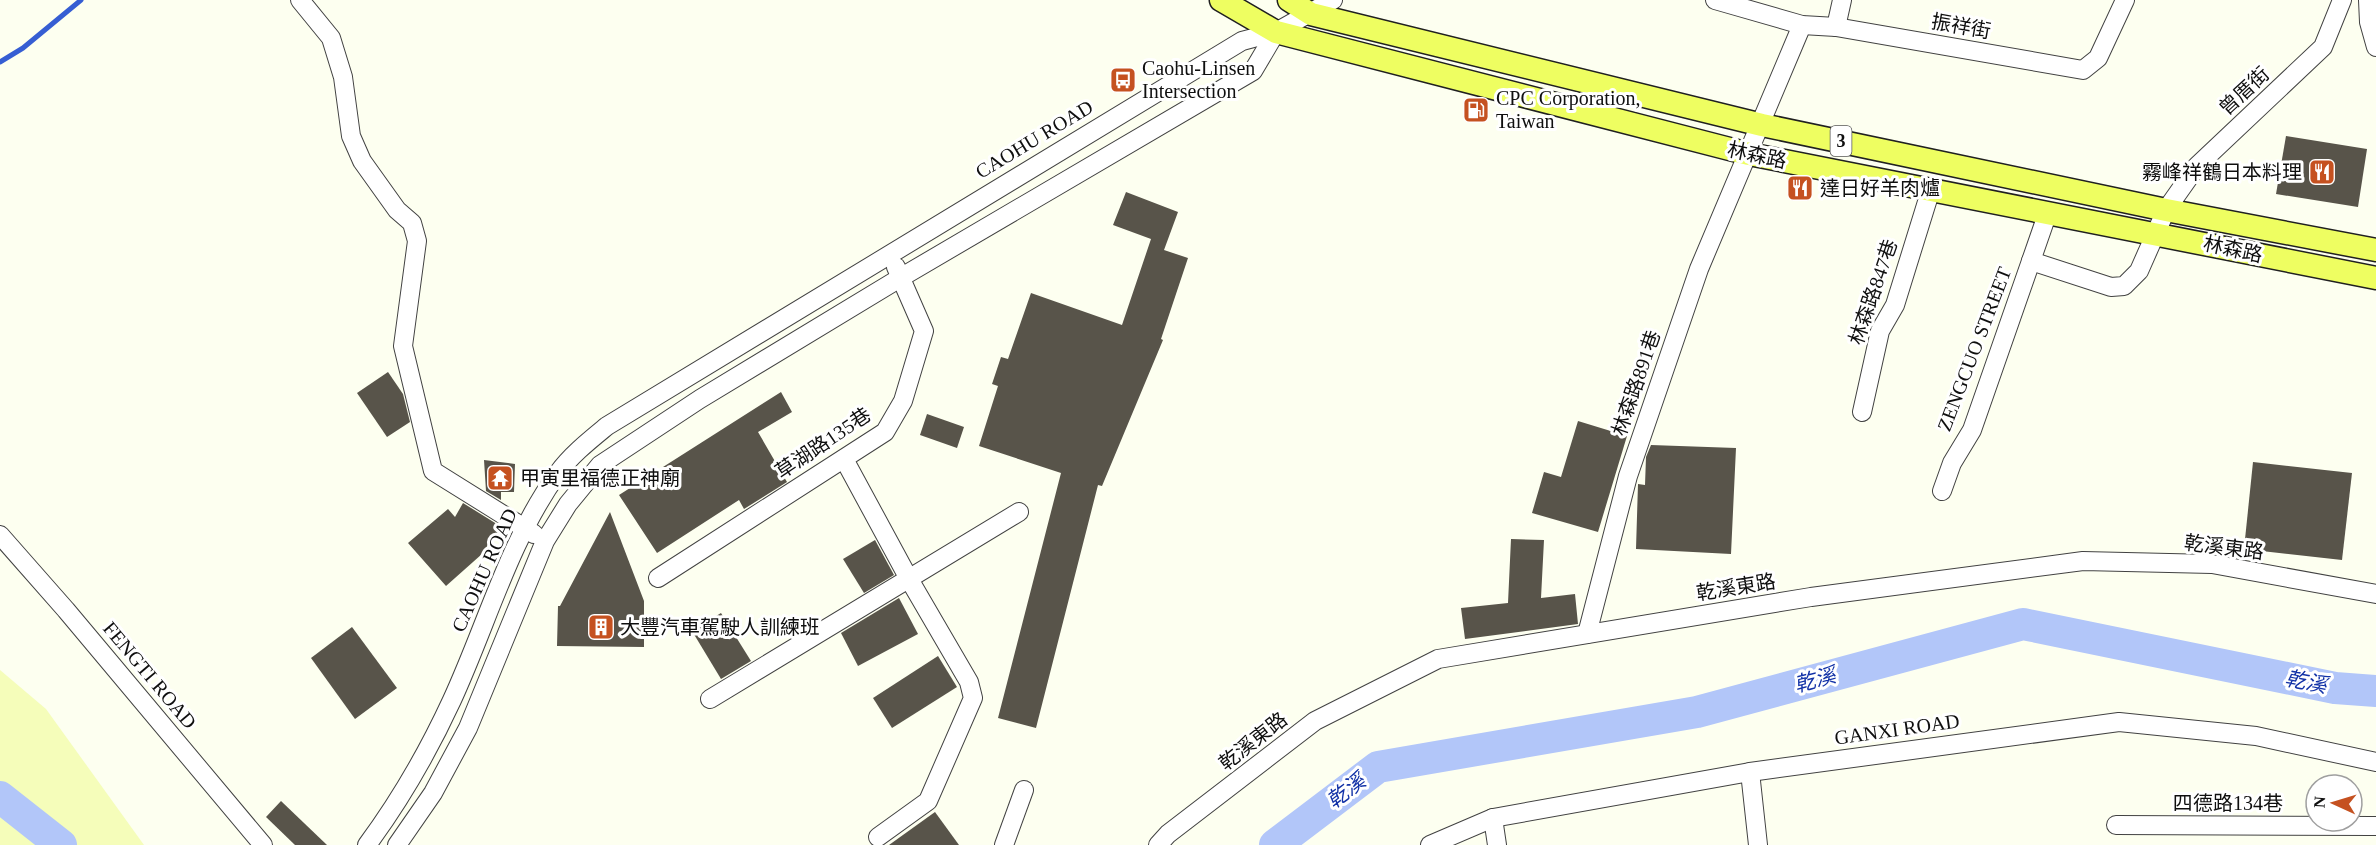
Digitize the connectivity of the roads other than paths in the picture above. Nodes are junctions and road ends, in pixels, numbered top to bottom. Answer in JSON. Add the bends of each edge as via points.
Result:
{"nodes":[{"id":1,"x":300,"y":0,"type":"edge"},
{"id":2,"x":1221,"y":0,"type":"edge"},
{"id":3,"x":1289,"y":0,"type":"edge"},
{"id":4,"x":1333,"y":0,"type":"edge"},
{"id":5,"x":1715,"y":0,"type":"edge"},
{"id":6,"x":1842,"y":0,"type":"edge"},
{"id":7,"x":2125,"y":0,"type":"edge"},
{"id":8,"x":2342,"y":0,"type":"edge"},
{"id":9,"x":2368,"y":0,"type":"edge"},
{"id":10,"x":1311,"y":14,"type":"junction"},
{"id":11,"x":1802,"y":25,"type":"junction"},
{"id":12,"x":1836,"y":27,"type":"junction"},
{"id":13,"x":1276,"y":32,"type":"junction"},
{"id":14,"x":2376,"y":47,"type":"edge"},
{"id":15,"x":1762,"y":124,"type":"junction"},
{"id":16,"x":1749,"y":154,"type":"junction"},
{"id":17,"x":1931,"y":189,"type":"junction"},
{"id":18,"x":2166,"y":210,"type":"junction"},
{"id":19,"x":2048,"y":212,"type":"junction"},
{"id":20,"x":2157,"y":233,"type":"junction"},
{"id":21,"x":2376,"y":250,"type":"edge"},
{"id":22,"x":891,"y":255,"type":"junction"},
{"id":23,"x":2031,"y":261,"type":"junction"},
{"id":24,"x":900,"y":278,"type":"junction"},
{"id":25,"x":2376,"y":278,"type":"edge"},
{"id":26,"x":1862,"y":412,"type":"dead end"},
{"id":27,"x":844,"y":459,"type":"junction"},
{"id":28,"x":1942,"y":491,"type":"dead end"},
{"id":29,"x":1019,"y":512,"type":"dead end"},
{"id":30,"x":523,"y":528,"type":"junction"},
{"id":31,"x":0,"y":535,"type":"edge"},
{"id":32,"x":545,"y":541,"type":"junction"},
{"id":33,"x":658,"y":578,"type":"dead end"},
{"id":34,"x":909,"y":579,"type":"junction"},
{"id":35,"x":2376,"y":594,"type":"edge"},
{"id":36,"x":1587,"y":633,"type":"junction"},
{"id":37,"x":710,"y":699,"type":"dead end"},
{"id":38,"x":2376,"y":762,"type":"edge"},
{"id":39,"x":1750,"y":772,"type":"junction"},
{"id":40,"x":1024,"y":790,"type":"dead end"},
{"id":41,"x":1493,"y":818,"type":"junction"},
{"id":42,"x":2116,"y":825,"type":"dead end"},
{"id":43,"x":2376,"y":826,"type":"edge"},
{"id":44,"x":878,"y":837,"type":"dead end"},
{"id":45,"x":263,"y":845,"type":"edge"},
{"id":46,"x":367,"y":845,"type":"edge"},
{"id":47,"x":397,"y":845,"type":"edge"},
{"id":48,"x":1004,"y":845,"type":"edge"},
{"id":49,"x":1158,"y":845,"type":"edge"},
{"id":50,"x":1430,"y":845,"type":"edge"},
{"id":51,"x":1497,"y":845,"type":"edge"},
{"id":52,"x":1758,"y":845,"type":"edge"}],
"edges":[{"from":1,"to":30,"type":"street","via":[[330,38],[343,77],[351,136],[362,160],[397,210],[412,223],[417,241],[403,346],[433,471]]},
{"from":2,"to":13,"type":"main road","name":"林森路","number":"3"},
{"from":3,"to":10,"type":"main road","name":"林森路","number":"3"},
{"from":4,"to":10,"type":"street","name":"CAOHU ROAD"},
{"from":5,"to":11,"type":"street","name":"振祥街"},
{"from":6,"to":12,"type":"street"},
{"from":7,"to":12,"type":"street","name":"振祥街","via":[[2098,58],[2083,70]]},
{"from":8,"to":18,"type":"street","name":"曾厝街","via":[[2323,47],[2197,166]]},
{"from":9,"to":14,"type":"street"},
{"from":10,"to":13,"type":"street","name":"CAOHU ROAD"},
{"from":10,"to":15,"type":"main road","name":"林森路","number":"3"},
{"from":11,"to":12,"type":"street","name":"振祥街"},
{"from":11,"to":15,"type":"street","name":"林森路891巷"},
{"from":13,"to":16,"type":"main road","name":"林森路","number":"3"},
{"from":13,"to":22,"type":"street","name":"CAOHU ROAD","via":[[1242,41]]},
{"from":13,"to":24,"type":"street","via":[[1252,71]]},
{"from":15,"to":16,"type":"street","name":"林森路891巷"},
{"from":15,"to":18,"type":"main road","name":"林森路","number":"3"},
{"from":16,"to":17,"type":"main road","name":"林森路","number":"3"},
{"from":16,"to":36,"type":"street","name":"林森路891巷","via":[[1699,269],[1628,476]]},
{"from":17,"to":19,"type":"main road","name":"林森路","number":"3"},
{"from":17,"to":26,"type":"street","name":"林森路847巷","via":[[1895,305],[1880,331]]},
{"from":18,"to":20,"type":"street","name":"ZENGCUO STREET"},
{"from":18,"to":21,"type":"main road","name":"林森路","number":"3"},
{"from":19,"to":20,"type":"main road","name":"林森路","number":"3"},
{"from":19,"to":23,"type":"street"},
{"from":20,"to":23,"type":"street","name":"ZENGCUO STREET","via":[[2139,271],[2124,286],[2111,287]]},
{"from":20,"to":25,"type":"main road","name":"林森路","number":"3"},
{"from":22,"to":24,"type":"street","name":"草湖路135巷"},
{"from":22,"to":30,"type":"street","name":"CAOHU ROAD","via":[[607,426],[559,472]]},
{"from":23,"to":28,"type":"street","name":"ZENGCUO STREET","via":[[1972,430],[1952,463]]},
{"from":24,"to":27,"type":"street","name":"草湖路135巷","via":[[924,331],[903,401],[885,432]]},
{"from":24,"to":32,"type":"street","via":[[600,465],[568,504]]},
{"from":27,"to":33,"type":"street","name":"草湖路135巷"},
{"from":27,"to":34,"type":"street"},
{"from":29,"to":34,"type":"street"},
{"from":30,"to":32,"type":"street"},
{"from":30,"to":46,"type":"street","name":"CAOHU ROAD","via":[[452,700],[397,805]]},
{"from":31,"to":45,"type":"street","name":"FENGTI ROAD"},
{"from":32,"to":47,"type":"street","via":[[468,728],[433,794]]},
{"from":34,"to":37,"type":"street"},
{"from":34,"to":44,"type":"street","via":[[969,682],[973,698],[928,801]]},
{"from":35,"to":36,"type":"street","name":"乾溪東路","via":[[2212,564],[2084,561],[1811,597]]},
{"from":36,"to":49,"type":"street","name":"乾溪東路","via":[[1438,659],[1315,721]]},
{"from":38,"to":39,"type":"street","name":"GANXI ROAD","via":[[2256,736],[2119,722]]},
{"from":39,"to":41,"type":"street","name":"GANXI ROAD"},
{"from":39,"to":52,"type":"street"},
{"from":40,"to":48,"type":"street"},
{"from":41,"to":50,"type":"street","name":"GANXI ROAD"},
{"from":41,"to":51,"type":"street"},
{"from":42,"to":43,"type":"street","name":"四德路134巷"}]}
